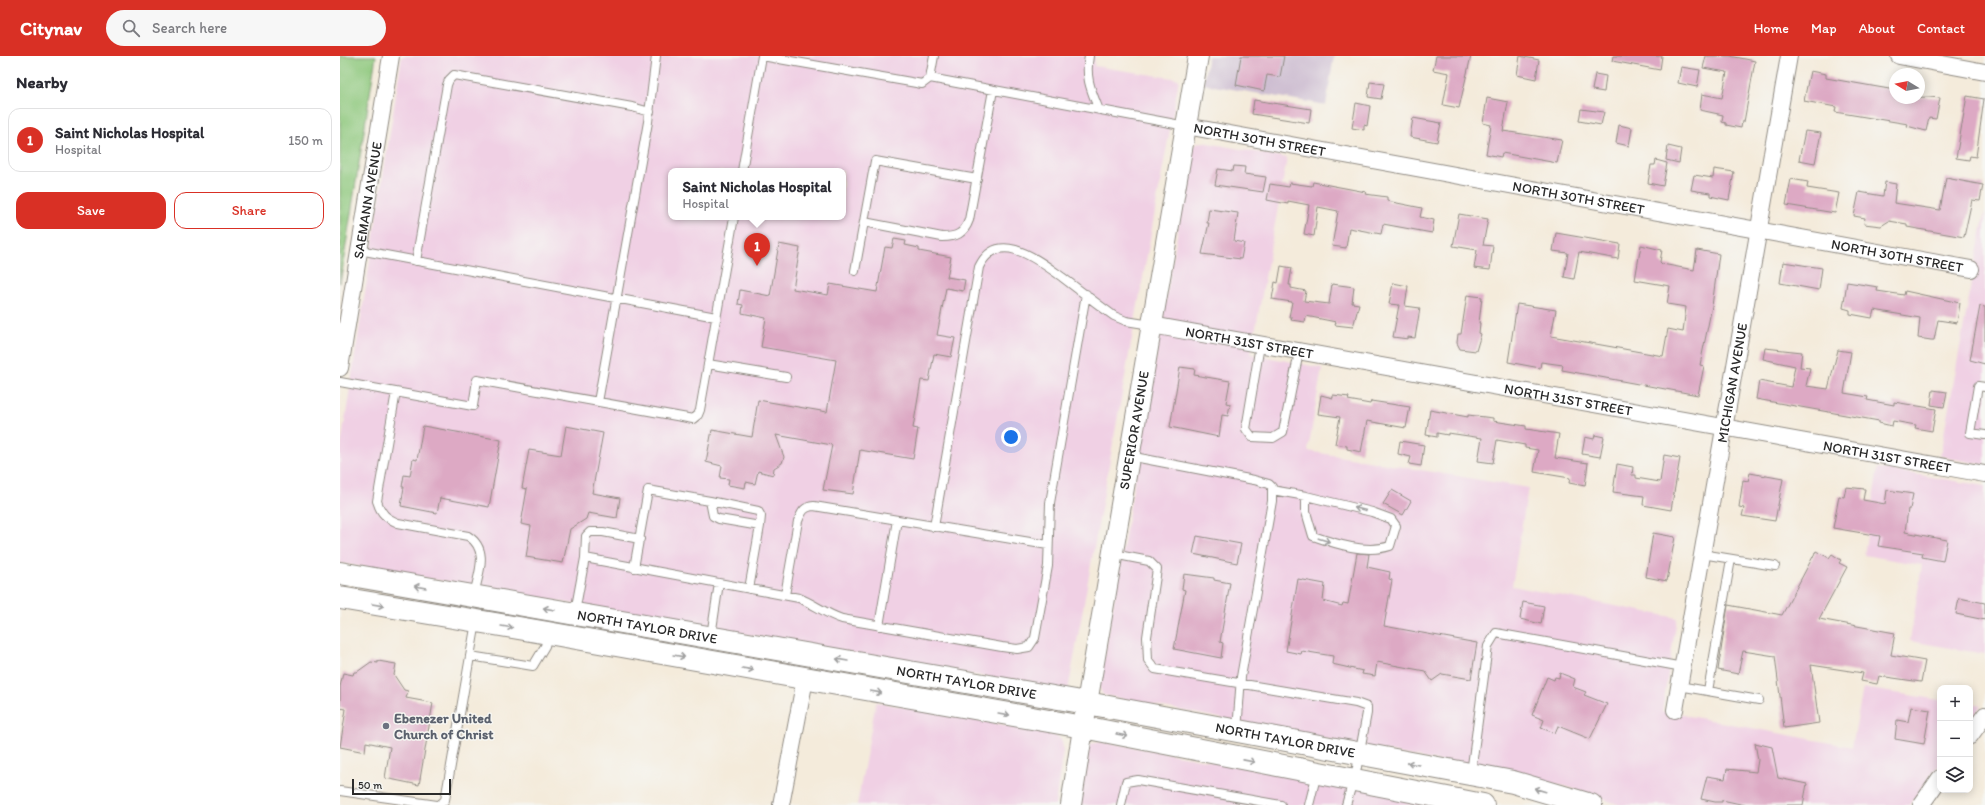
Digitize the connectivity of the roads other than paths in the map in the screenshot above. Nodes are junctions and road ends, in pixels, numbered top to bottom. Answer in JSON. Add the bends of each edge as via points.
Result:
{"nodes":[{"id":1,"x":391,"y":56,"type":"edge"},
{"id":2,"x":656,"y":56,"type":"edge"},
{"id":3,"x":762,"y":56,"type":"edge"},
{"id":4,"x":934,"y":56,"type":"edge"},
{"id":5,"x":1089,"y":56,"type":"edge"},
{"id":6,"x":1198,"y":56,"type":"edge"},
{"id":7,"x":1790,"y":56,"type":"edge"},
{"id":8,"x":1899,"y":56,"type":"edge"},
{"id":9,"x":779,"y":57,"type":"edge"},
{"id":10,"x":1985,"y":72,"type":"edge"},
{"id":11,"x":930,"y":78,"type":"junction"},
{"id":12,"x":993,"y":90,"type":"junction"},
{"id":13,"x":1099,"y":110,"type":"junction"},
{"id":14,"x":650,"y":112,"type":"junction"},
{"id":15,"x":1186,"y":126,"type":"junction"},
{"id":16,"x":743,"y":168,"type":"edge"},
{"id":17,"x":977,"y":180,"type":"junction"},
{"id":18,"x":733,"y":220,"type":"edge"},
{"id":19,"x":864,"y":222,"type":"junction"},
{"id":20,"x":1759,"y":231,"type":"junction"},
{"id":21,"x":359,"y":250,"type":"junction"},
{"id":22,"x":416,"y":261,"type":"junction"},
{"id":23,"x":1971,"y":269,"type":"dead end"},
{"id":24,"x":855,"y":271,"type":"dead end"},
{"id":25,"x":1086,"y":294,"type":"junction"},
{"id":26,"x":617,"y":298,"type":"junction"},
{"id":27,"x":716,"y":317,"type":"junction"},
{"id":28,"x":1152,"y":325,"type":"junction"},
{"id":29,"x":1260,"y":344,"type":"junction"},
{"id":30,"x":1299,"y":352,"type":"junction"},
{"id":31,"x":708,"y":364,"type":"junction"},
{"id":32,"x":340,"y":368,"type":"edge"},
{"id":33,"x":786,"y":377,"type":"dead end"},
{"id":34,"x":340,"y":382,"type":"edge"},
{"id":35,"x":1985,"y":387,"type":"edge"},
{"id":36,"x":396,"y":392,"type":"junction"},
{"id":37,"x":598,"y":402,"type":"junction"},
{"id":38,"x":1724,"y":428,"type":"junction"},
{"id":39,"x":1985,"y":435,"type":"edge"},
{"id":40,"x":1130,"y":456,"type":"junction"},
{"id":41,"x":1985,"y":474,"type":"edge"},
{"id":42,"x":1272,"y":490,"type":"junction"},
{"id":43,"x":1306,"y":496,"type":"junction"},
{"id":44,"x":710,"y":501,"type":"junction"},
{"id":45,"x":897,"y":520,"type":"junction"},
{"id":46,"x":760,"y":526,"type":"junction"},
{"id":47,"x":934,"y":527,"type":"junction"},
{"id":48,"x":640,"y":539,"type":"junction"},
{"id":49,"x":1048,"y":545,"type":"junction"},
{"id":50,"x":1113,"y":554,"type":"junction"},
{"id":51,"x":1702,"y":554,"type":"junction"},
{"id":52,"x":585,"y":558,"type":"junction"},
{"id":53,"x":1731,"y":559,"type":"junction"},
{"id":54,"x":1775,"y":566,"type":"dead end"},
{"id":55,"x":634,"y":568,"type":"junction"},
{"id":56,"x":340,"y":573,"type":"edge"},
{"id":57,"x":719,"y":583,"type":"junction"},
{"id":58,"x":749,"y":589,"type":"junction"},
{"id":59,"x":785,"y":595,"type":"junction"},
{"id":60,"x":474,"y":596,"type":"junction"},
{"id":61,"x":340,"y":598,"type":"edge"},
{"id":62,"x":575,"y":614,"type":"junction"},
{"id":63,"x":476,"y":622,"type":"junction"},
{"id":64,"x":879,"y":626,"type":"junction"},
{"id":65,"x":548,"y":633,"type":"junction"},
{"id":66,"x":710,"y":648,"type":"junction"},
{"id":67,"x":470,"y":656,"type":"junction"},
{"id":68,"x":1683,"y":667,"type":"junction"},
{"id":69,"x":805,"y":679,"type":"junction"},
{"id":70,"x":1240,"y":684,"type":"junction"},
{"id":71,"x":1679,"y":686,"type":"junction"},
{"id":72,"x":1708,"y":691,"type":"junction"},
{"id":73,"x":1759,"y":700,"type":"dead end"},
{"id":74,"x":1087,"y":703,"type":"junction"},
{"id":75,"x":1675,"y":710,"type":"dead end"},
{"id":76,"x":1985,"y":715,"type":"edge"},
{"id":77,"x":1084,"y":727,"type":"junction"},
{"id":78,"x":1237,"y":732,"type":"junction"},
{"id":79,"x":1973,"y":732,"type":"edge"},
{"id":80,"x":1360,"y":754,"type":"junction"},
{"id":81,"x":1317,"y":774,"type":"junction"},
{"id":82,"x":1470,"y":774,"type":"junction"},
{"id":83,"x":1353,"y":780,"type":"junction"},
{"id":84,"x":1937,"y":782,"type":"edge"},
{"id":85,"x":340,"y":791,"type":"edge"},
{"id":86,"x":438,"y":805,"type":"edge"},
{"id":87,"x":781,"y":805,"type":"edge"},
{"id":88,"x":1071,"y":805,"type":"edge"},
{"id":89,"x":1121,"y":805,"type":"edge"},
{"id":90,"x":1281,"y":805,"type":"edge"},
{"id":91,"x":1310,"y":805,"type":"edge"},
{"id":92,"x":1346,"y":805,"type":"edge"},
{"id":93,"x":1483,"y":805,"type":"edge"},
{"id":94,"x":1591,"y":805,"type":"edge"},
{"id":95,"x":1921,"y":805,"type":"edge"}],
"edges":[{"from":1,"to":21,"type":"street","name":"SAEMANN AVENUE"},
{"from":2,"to":14,"type":"lane"},
{"from":3,"to":9,"type":"lane"},
{"from":3,"to":16,"type":"lane"},
{"from":4,"to":11,"type":"lane"},
{"from":5,"to":13,"type":"lane","via":[[1086,70],[1088,82]]},
{"from":6,"to":15,"type":"street","name":"SUPERIOR AVENUE"},
{"from":7,"to":20,"type":"street","name":"MICHIGAN AVENUE"},
{"from":8,"to":10,"type":"street"},
{"from":9,"to":11,"type":"lane","via":[[914,83],[922,84]]},
{"from":11,"to":12,"type":"lane"},
{"from":12,"to":13,"type":"lane"},
{"from":12,"to":17,"type":"lane"},
{"from":13,"to":15,"type":"lane"},
{"from":14,"to":22,"type":"lane","via":[[454,75],[447,85]]},
{"from":14,"to":26,"type":"lane"},
{"from":15,"to":20,"type":"street","name":"NORTH 30TH STREET"},
{"from":15,"to":28,"type":"street","name":"SUPERIOR AVENUE"},
{"from":17,"to":19,"type":"lane","via":[[966,228],[953,237]]},
{"from":17,"to":19,"type":"lane","via":[[875,160]]},
{"from":18,"to":27,"type":"lane"},
{"from":19,"to":24,"type":"lane"},
{"from":20,"to":23,"type":"street","name":"NORTH 30TH STREET"},
{"from":20,"to":38,"type":"street","name":"MICHIGAN AVENUE"},
{"from":21,"to":22,"type":"lane"},
{"from":21,"to":32,"type":"street","name":"SAEMANN AVENUE"},
{"from":22,"to":26,"type":"lane"},
{"from":25,"to":28,"type":"lane","via":[[1114,316],[1126,321]]},
{"from":25,"to":47,"type":"lane","via":[[1019,251],[1001,248],[984,258],[980,267]]},
{"from":25,"to":49,"type":"lane","via":[[1050,503]]},
{"from":26,"to":27,"type":"lane"},
{"from":26,"to":37,"type":"lane"},
{"from":27,"to":31,"type":"lane"},
{"from":28,"to":29,"type":"street","name":"NORTH 31ST STREET"},
{"from":28,"to":40,"type":"street","name":"SUPERIOR AVENUE"},
{"from":29,"to":30,"type":"street","name":"NORTH 31ST STREET"},
{"from":29,"to":30,"type":"lane","via":[[1246,429],[1252,438],[1273,438],[1283,432]]},
{"from":30,"to":38,"type":"street","name":"NORTH 31ST STREET"},
{"from":31,"to":33,"type":"lane"},
{"from":31,"to":37,"type":"lane","via":[[700,410],[693,418]]},
{"from":34,"to":36,"type":"lane"},
{"from":35,"to":39,"type":"lane","via":[[1978,386],[1970,433]]},
{"from":36,"to":37,"type":"lane","via":[[473,406],[477,380]]},
{"from":36,"to":60,"type":"lane","via":[[377,501],[380,512],[398,523],[468,536],[476,541],[482,554]]},
{"from":38,"to":41,"type":"street","name":"NORTH 31ST STREET"},
{"from":38,"to":51,"type":"street","name":"MICHIGAN AVENUE"},
{"from":40,"to":42,"type":"lane","via":[[1254,480],[1269,484]]},
{"from":40,"to":50,"type":"street","name":"SUPERIOR AVENUE"},
{"from":42,"to":43,"type":"lane"},
{"from":42,"to":70,"type":"lane"},
{"from":43,"to":43,"type":"lane","one_way":true,"via":[[1306,512],[1313,536],[1378,550],[1390,546],[1396,526],[1391,519]]},
{"from":44,"to":46,"type":"lane","via":[[713,516]]},
{"from":44,"to":46,"type":"lane","via":[[758,510],[761,516]]},
{"from":44,"to":48,"type":"lane","via":[[648,490]]},
{"from":45,"to":47,"type":"lane"},
{"from":45,"to":59,"type":"lane","via":[[807,506],[798,521]]},
{"from":45,"to":64,"type":"lane"},
{"from":46,"to":58,"type":"lane"},
{"from":47,"to":49,"type":"lane"},
{"from":48,"to":52,"type":"lane","via":[[590,532],[586,536]]},
{"from":48,"to":55,"type":"lane"},
{"from":49,"to":64,"type":"lane","via":[[1048,566],[1035,638],[1029,647],[1017,649]]},
{"from":50,"to":70,"type":"lane","via":[[1150,561],[1156,569],[1147,637],[1148,660],[1155,669]]},
{"from":50,"to":74,"type":"street","name":"SUPERIOR AVENUE"},
{"from":51,"to":53,"type":"lane"},
{"from":51,"to":68,"type":"street","name":"MICHIGAN AVENUE"},
{"from":52,"to":55,"type":"lane"},
{"from":52,"to":62,"type":"lane"},
{"from":53,"to":54,"type":"lane"},
{"from":53,"to":72,"type":"lane"},
{"from":55,"to":57,"type":"lane"},
{"from":60,"to":56,"type":"main road","name":"NORTH TAYLOR DRIVE","one_way":true},
{"from":57,"to":58,"type":"lane"},
{"from":57,"to":66,"type":"lane"},
{"from":58,"to":59,"type":"lane"},
{"from":59,"to":64,"type":"lane","via":[[809,602],[832,616]]},
{"from":62,"to":60,"type":"main road","name":"NORTH TAYLOR DRIVE","one_way":true},
{"from":61,"to":63,"type":"main road","name":"NORTH TAYLOR DRIVE","one_way":true},
{"from":62,"to":66,"type":"main road","name":"NORTH TAYLOR DRIVE"},
{"from":63,"to":65,"type":"main road","name":"NORTH TAYLOR DRIVE","one_way":true},
{"from":63,"to":67,"type":"lane"},
{"from":65,"to":66,"type":"main road","name":"NORTH TAYLOR DRIVE","one_way":true},
{"from":65,"to":67,"type":"lane","via":[[546,646],[533,666]]},
{"from":66,"to":69,"type":"main road","name":"NORTH TAYLOR DRIVE","one_way":true},
{"from":74,"to":66,"type":"main road","name":"NORTH TAYLOR DRIVE","one_way":true},
{"from":67,"to":86,"type":"lane","via":[[451,773],[445,800]]},
{"from":68,"to":71,"type":"street","name":"MICHIGAN AVENUE"},
{"from":68,"to":82,"type":"lane","via":[[1496,633],[1488,646]]},
{"from":69,"to":77,"type":"main road","name":"NORTH TAYLOR DRIVE","one_way":true},
{"from":69,"to":87,"type":"street"},
{"from":70,"to":78,"type":"lane"},
{"from":70,"to":80,"type":"lane","via":[[1365,705],[1367,713]]},
{"from":71,"to":72,"type":"lane"},
{"from":71,"to":75,"type":"street","name":"MICHIGAN AVENUE"},
{"from":72,"to":73,"type":"lane"},
{"from":74,"to":77,"type":"street","name":"SUPERIOR AVENUE"},
{"from":74,"to":78,"type":"main road","name":"NORTH TAYLOR DRIVE"},
{"from":76,"to":79,"type":"street"},
{"from":77,"to":81,"type":"main road","name":"NORTH TAYLOR DRIVE","one_way":true},
{"from":77,"to":88,"type":"street","name":"SUPERIOR AVENUE"},
{"from":78,"to":80,"type":"main road","name":"NORTH TAYLOR DRIVE"},
{"from":82,"to":80,"type":"main road","name":"NORTH TAYLOR DRIVE","one_way":true},
{"from":80,"to":83,"type":"lane"},
{"from":81,"to":83,"type":"main road","name":"NORTH TAYLOR DRIVE"},
{"from":81,"to":91,"type":"lane"},
{"from":94,"to":82,"type":"main road","name":"NORTH TAYLOR DRIVE","one_way":true,"via":[[1513,782]]},
{"from":83,"to":92,"type":"lane"},
{"from":83,"to":93,"type":"main road","name":"NORTH TAYLOR DRIVE"},
{"from":84,"to":95,"type":"street"},
{"from":85,"to":86,"type":"lane"},
{"from":89,"to":90,"type":"lane","via":[[1126,782],[1138,780]]}]}
